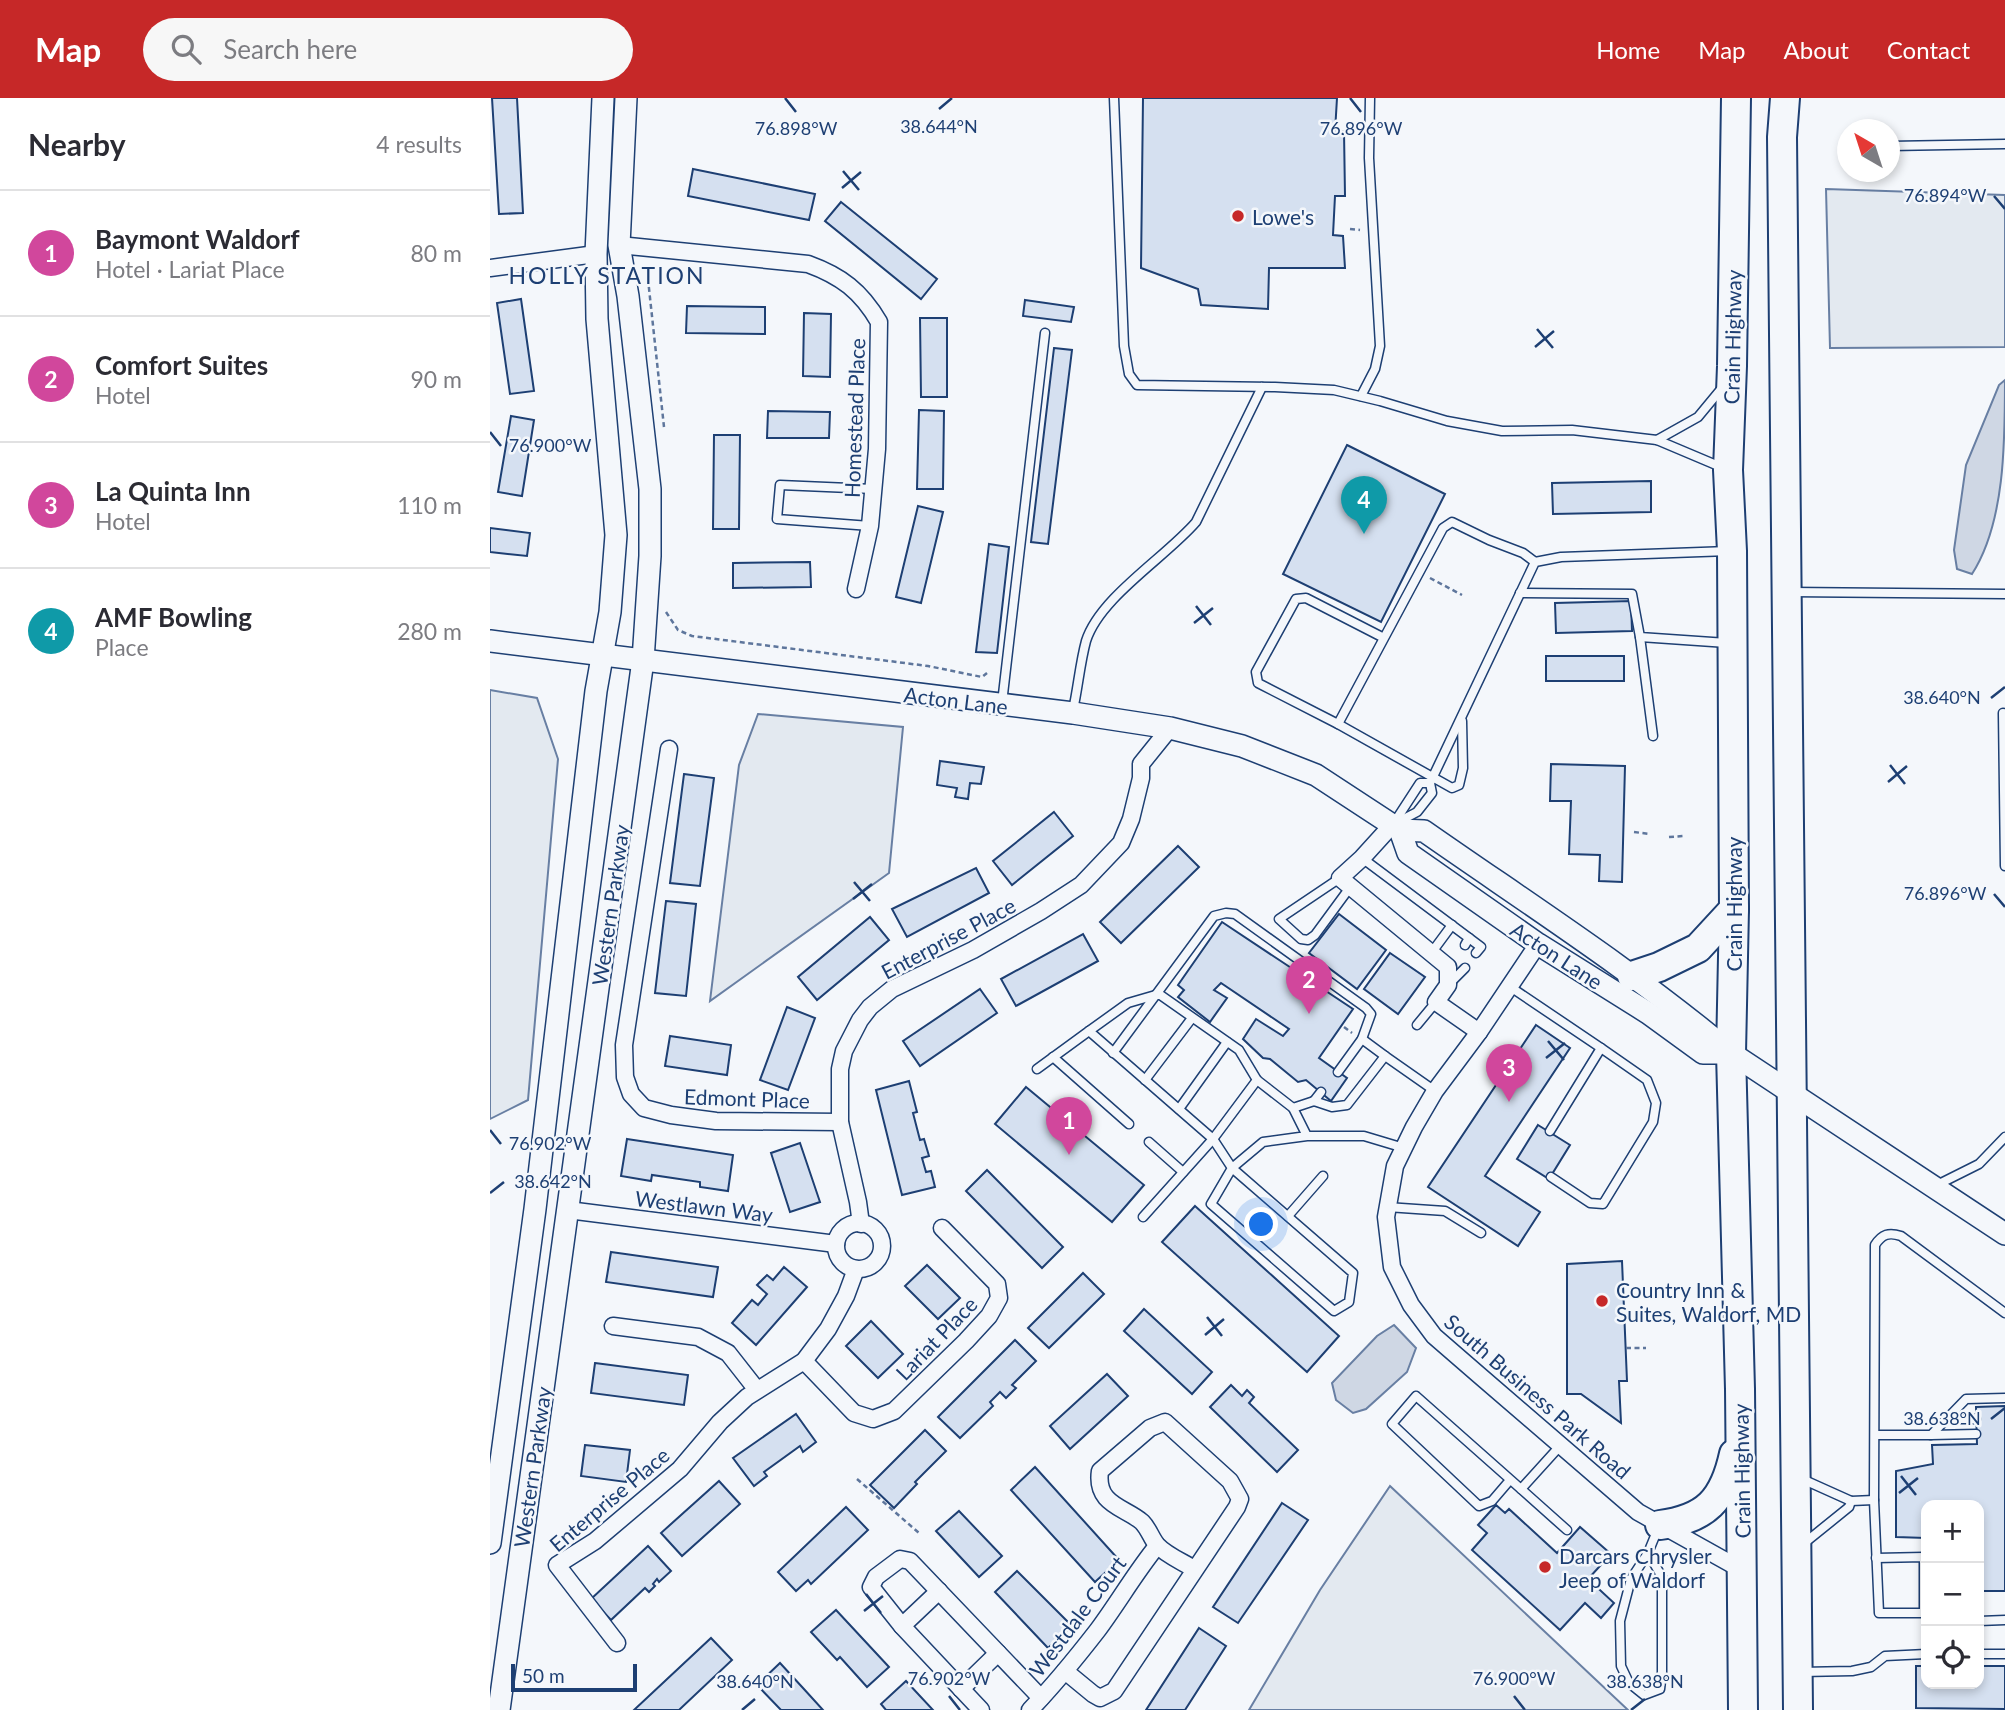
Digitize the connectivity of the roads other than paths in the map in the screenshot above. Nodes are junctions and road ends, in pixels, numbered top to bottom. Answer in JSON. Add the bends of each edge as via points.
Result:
{"nodes":[{"id":1,"x":603,"y":98,"type":"edge"},
{"id":2,"x":626,"y":98,"type":"edge"},
{"id":3,"x":1114,"y":98,"type":"edge"},
{"id":4,"x":1370,"y":98,"type":"edge"},
{"id":5,"x":1736,"y":98,"type":"edge"},
{"id":6,"x":1773,"y":98,"type":"edge"},
{"id":7,"x":1786,"y":98,"type":"edge"},
{"id":8,"x":2005,"y":145,"type":"edge"},
{"id":9,"x":1900,"y":146,"type":"edge"},
{"id":10,"x":619,"y":245,"type":"junction"},
{"id":11,"x":596,"y":254,"type":"junction"},
{"id":12,"x":490,"y":268,"type":"edge"},
{"id":13,"x":1045,"y":333,"type":"dead end"},
{"id":14,"x":1785,"y":341,"type":"junction"},
{"id":15,"x":1732,"y":377,"type":"junction"},
{"id":16,"x":1262,"y":387,"type":"junction"},
{"id":17,"x":1361,"y":396,"type":"junction"},
{"id":18,"x":1657,"y":440,"type":"junction"},
{"id":19,"x":1728,"y":470,"type":"junction"},
{"id":20,"x":873,"y":489,"type":"junction"},
{"id":21,"x":870,"y":526,"type":"junction"},
{"id":22,"x":1732,"y":551,"type":"junction"},
{"id":23,"x":1535,"y":562,"type":"junction"},
{"id":24,"x":856,"y":589,"type":"dead end"},
{"id":25,"x":1787,"y":592,"type":"junction"},
{"id":26,"x":1520,"y":593,"type":"junction"},
{"id":27,"x":2005,"y":594,"type":"edge"},
{"id":28,"x":1640,"y":637,"type":"junction"},
{"id":29,"x":1384,"y":638,"type":"junction"},
{"id":30,"x":490,"y":641,"type":"edge"},
{"id":31,"x":1732,"y":643,"type":"junction"},
{"id":32,"x":602,"y":655,"type":"junction"},
{"id":33,"x":643,"y":660,"type":"junction"},
{"id":34,"x":1002,"y":706,"type":"junction"},
{"id":35,"x":1073,"y":713,"type":"junction"},
{"id":36,"x":2003,"y":713,"type":"dead end"},
{"id":37,"x":1462,"y":717,"type":"junction"},
{"id":38,"x":1338,"y":724,"type":"junction"},
{"id":39,"x":1170,"y":728,"type":"junction"},
{"id":40,"x":1653,"y":736,"type":"dead end"},
{"id":41,"x":669,"y":749,"type":"dead end"},
{"id":42,"x":1431,"y":780,"type":"junction"},
{"id":43,"x":1396,"y":828,"type":"junction"},
{"id":44,"x":1362,"y":858,"type":"junction"},
{"id":45,"x":2005,"y":866,"type":"edge"},
{"id":46,"x":1346,"y":882,"type":"junction"},
{"id":47,"x":1734,"y":909,"type":"junction"},
{"id":48,"x":1452,"y":925,"type":"junction"},
{"id":49,"x":1538,"y":944,"type":"junction"},
{"id":50,"x":1432,"y":952,"type":"junction"},
{"id":51,"x":1476,"y":953,"type":"dead end"},
{"id":52,"x":1465,"y":968,"type":"dead end"},
{"id":53,"x":1632,"y":976,"type":"junction"},
{"id":54,"x":1448,"y":985,"type":"junction"},
{"id":55,"x":1509,"y":986,"type":"junction"},
{"id":56,"x":1158,"y":994,"type":"junction"},
{"id":57,"x":1436,"y":1002,"type":"junction"},
{"id":58,"x":1192,"y":1018,"type":"junction"},
{"id":59,"x":1418,"y":1025,"type":"dead end"},
{"id":60,"x":1089,"y":1031,"type":"junction"},
{"id":61,"x":1479,"y":1032,"type":"junction"},
{"id":62,"x":1362,"y":1039,"type":"junction"},
{"id":63,"x":1227,"y":1042,"type":"junction"},
{"id":64,"x":1601,"y":1048,"type":"junction"},
{"id":65,"x":1113,"y":1053,"type":"junction"},
{"id":66,"x":1731,"y":1053,"type":"junction"},
{"id":67,"x":1385,"y":1056,"type":"junction"},
{"id":68,"x":1053,"y":1057,"type":"junction"},
{"id":69,"x":1037,"y":1069,"type":"dead end"},
{"id":70,"x":1339,"y":1072,"type":"dead end"},
{"id":71,"x":1145,"y":1080,"type":"junction"},
{"id":72,"x":1257,"y":1080,"type":"junction"},
{"id":73,"x":1435,"y":1091,"type":"junction"},
{"id":74,"x":1793,"y":1091,"type":"junction"},
{"id":75,"x":1321,"y":1092,"type":"dead end"},
{"id":76,"x":1314,"y":1101,"type":"junction"},
{"id":77,"x":1293,"y":1108,"type":"junction"},
{"id":78,"x":1179,"y":1109,"type":"junction"},
{"id":79,"x":840,"y":1122,"type":"junction"},
{"id":80,"x":1129,"y":1124,"type":"dead end"},
{"id":81,"x":1550,"y":1131,"type":"dead end"},
{"id":82,"x":1307,"y":1136,"type":"junction"},
{"id":83,"x":2005,"y":1137,"type":"edge"},
{"id":84,"x":1213,"y":1139,"type":"junction"},
{"id":85,"x":1149,"y":1142,"type":"dead end"},
{"id":86,"x":1404,"y":1148,"type":"junction"},
{"id":87,"x":1233,"y":1168,"type":"junction"},
{"id":88,"x":1183,"y":1172,"type":"junction"},
{"id":89,"x":1323,"y":1176,"type":"dead end"},
{"id":90,"x":1551,"y":1177,"type":"dead end"},
{"id":91,"x":1934,"y":1186,"type":"junction"},
{"id":92,"x":1387,"y":1207,"type":"junction"},
{"id":93,"x":568,"y":1210,"type":"junction"},
{"id":94,"x":1288,"y":1216,"type":"junction"},
{"id":95,"x":1143,"y":1217,"type":"dead end"},
{"id":96,"x":861,"y":1224,"type":"junction"},
{"id":97,"x":942,"y":1228,"type":"dead end"},
{"id":98,"x":1481,"y":1233,"type":"dead end"},
{"id":99,"x":2005,"y":1234,"type":"edge"},
{"id":100,"x":836,"y":1244,"type":"junction"},
{"id":101,"x":856,"y":1269,"type":"junction"},
{"id":102,"x":2005,"y":1313,"type":"edge"},
{"id":103,"x":613,"y":1326,"type":"dead end"},
{"id":104,"x":804,"y":1361,"type":"junction"},
{"id":105,"x":1740,"y":1389,"type":"junction"},
{"id":106,"x":757,"y":1390,"type":"junction"},
{"id":107,"x":2005,"y":1398,"type":"edge"},
{"id":108,"x":1947,"y":1419,"type":"junction"},
{"id":109,"x":1976,"y":1419,"type":"dead end"},
{"id":110,"x":1976,"y":1434,"type":"dead end"},
{"id":111,"x":1875,"y":1435,"type":"junction"},
{"id":112,"x":1931,"y":1435,"type":"junction"},
{"id":113,"x":1560,"y":1446,"type":"junction"},
{"id":114,"x":1797,"y":1476,"type":"junction"},
{"id":115,"x":1510,"y":1480,"type":"junction"},
{"id":116,"x":1521,"y":1489,"type":"junction"},
{"id":117,"x":1874,"y":1500,"type":"junction"},
{"id":118,"x":1851,"y":1501,"type":"junction"},
{"id":119,"x":1660,"y":1525,"type":"junction"},
{"id":120,"x":1567,"y":1530,"type":"dead end"},
{"id":121,"x":490,"y":1543,"type":"edge"},
{"id":122,"x":1157,"y":1546,"type":"junction"},
{"id":123,"x":1797,"y":1549,"type":"junction"},
{"id":124,"x":1648,"y":1553,"type":"junction"},
{"id":125,"x":1877,"y":1558,"type":"junction"},
{"id":126,"x":1924,"y":1563,"type":"edge"},
{"id":127,"x":1194,"y":1569,"type":"junction"},
{"id":128,"x":1742,"y":1570,"type":"junction"},
{"id":129,"x":939,"y":1591,"type":"junction"},
{"id":130,"x":1921,"y":1613,"type":"edge"},
{"id":131,"x":2005,"y":1620,"type":"edge"},
{"id":132,"x":1984,"y":1621,"type":"edge"},
{"id":133,"x":902,"y":1626,"type":"junction"},
{"id":134,"x":617,"y":1643,"type":"dead end"},
{"id":135,"x":998,"y":1653,"type":"junction"},
{"id":136,"x":1921,"y":1654,"type":"edge"},
{"id":137,"x":1984,"y":1654,"type":"edge"},
{"id":138,"x":2005,"y":1654,"type":"edge"},
{"id":139,"x":1065,"y":1671,"type":"junction"},
{"id":140,"x":1798,"y":1672,"type":"junction"},
{"id":141,"x":961,"y":1689,"type":"junction"},
{"id":142,"x":1035,"y":1704,"type":"edge"},
{"id":143,"x":499,"y":1710,"type":"edge"},
{"id":144,"x":981,"y":1710,"type":"edge"},
{"id":145,"x":1743,"y":1710,"type":"edge"},
{"id":146,"x":1798,"y":1710,"type":"edge"}],
"edges":[{"from":1,"to":11,"type":"main road","name":"Western Parkway"},
{"from":2,"to":10,"type":"main road","name":"Western Parkway"},
{"from":3,"to":16,"type":"lane","via":[[1129,374],[1137,385],[1152,387]]},
{"from":4,"to":17,"type":"lane","via":[[1380,345],[1375,369]]},
{"from":5,"to":15,"type":"highway","name":"Crain Highway"},
{"from":6,"to":14,"type":"highway","via":[[1769,269]]},
{"from":7,"to":14,"type":"highway","via":[[1782,137]]},
{"from":8,"to":9,"type":"lane"},
{"from":10,"to":20,"type":"street","name":"Homestead Place","via":[[808,264],[835,274],[862,296],[879,322]]},
{"from":10,"to":33,"type":"main road","name":"Western Parkway","via":[[650,489]]},
{"from":11,"to":12,"type":"street"},
{"from":11,"to":32,"type":"main road","name":"Western Parkway","via":[[597,319],[616,535]]},
{"from":13,"to":34,"type":"lane"},
{"from":14,"to":25,"type":"highway"},
{"from":15,"to":18,"type":"lane","via":[[1698,416]]},
{"from":15,"to":19,"type":"highway","name":"Crain Highway"},
{"from":16,"to":17,"type":"lane","via":[[1334,390]]},
{"from":16,"to":35,"type":"lane","via":[[1196,522],[1099,617],[1087,639]]},
{"from":17,"to":18,"type":"lane","via":[[1447,421],[1502,431],[1572,430]]},
{"from":18,"to":19,"type":"lane"},
{"from":19,"to":22,"type":"highway","name":"Crain Highway"},
{"from":20,"to":21,"type":"street","name":"Homestead Place"},
{"from":20,"to":21,"type":"lane","via":[[780,485],[777,519]]},
{"from":21,"to":24,"type":"street","name":"Homestead Place"},
{"from":22,"to":23,"type":"lane","via":[[1561,557]]},
{"from":22,"to":31,"type":"highway","name":"Crain Highway"},
{"from":23,"to":26,"type":"lane"},
{"from":23,"to":29,"type":"lane","via":[[1452,522],[1443,528]]},
{"from":25,"to":27,"type":"lane"},
{"from":25,"to":74,"type":"highway"},
{"from":26,"to":28,"type":"lane","via":[[1632,594]]},
{"from":26,"to":37,"type":"lane"},
{"from":28,"to":31,"type":"lane"},
{"from":28,"to":40,"type":"lane"},
{"from":29,"to":38,"type":"lane"},
{"from":29,"to":38,"type":"lane","via":[[1306,598],[1296,599],[1256,673],[1258,683]]},
{"from":30,"to":32,"type":"main road","name":"Acton Lane"},
{"from":31,"to":47,"type":"highway","name":"Crain Highway"},
{"from":32,"to":33,"type":"main road","name":"Acton Lane"},
{"from":32,"to":121,"type":"main road","name":"Western Parkway"},
{"from":33,"to":34,"type":"main road","name":"Acton Lane"},
{"from":33,"to":93,"type":"main road","name":"Western Parkway"},
{"from":34,"to":35,"type":"main road","name":"Acton Lane"},
{"from":35,"to":39,"type":"main road","name":"Acton Lane"},
{"from":36,"to":45,"type":"lane"},
{"from":37,"to":42,"type":"lane"},
{"from":37,"to":42,"type":"lane","via":[[1460,785],[1452,788]]},
{"from":38,"to":42,"type":"lane"},
{"from":39,"to":43,"type":"main road","name":"Acton Lane","via":[[1242,746],[1315,775]]},
{"from":39,"to":79,"type":"street","name":"Enterprise Place","via":[[1141,764],[1131,819],[1121,844],[1081,885],[973,950],[892,989],[870,1007],[844,1051]]},
{"from":41,"to":79,"type":"street","name":"Edmont Place","via":[[624,1045],[625,1077],[631,1094],[645,1108],[671,1115],[716,1121]]},
{"from":42,"to":43,"type":"lane","via":[[1420,783]]},
{"from":42,"to":43,"type":"lane","via":[[1432,793]]},
{"from":43,"to":44,"type":"street"},
{"from":43,"to":49,"type":"main road","name":"Acton Lane","via":[[1408,853]]},
{"from":43,"to":53,"type":"main road","name":"Acton Lane","via":[[1424,831]]},
{"from":44,"to":46,"type":"street"},
{"from":44,"to":48,"type":"lane"},
{"from":46,"to":46,"type":"lane","via":[[1279,919],[1308,940]]},
{"from":46,"to":50,"type":"street"},
{"from":47,"to":53,"type":"highway","via":[[1698,948]]},
{"from":47,"to":66,"type":"highway","name":"Crain Highway"},
{"from":48,"to":50,"type":"lane"},
{"from":48,"to":51,"type":"lane","via":[[1467,942],[1481,947]]},
{"from":49,"to":55,"type":"street","name":"South Business Park Road"},
{"from":49,"to":66,"type":"main road","name":"Acton Lane","via":[[1703,1053]]},
{"from":50,"to":54,"type":"street","via":[[1450,964]]},
{"from":52,"to":54,"type":"lane"},
{"from":53,"to":66,"type":"main road","name":"Acton Lane"},
{"from":54,"to":57,"type":"street"},
{"from":55,"to":61,"type":"street","name":"South Business Park Road"},
{"from":55,"to":64,"type":"lane"},
{"from":56,"to":58,"type":"lane"},
{"from":56,"to":60,"type":"lane","via":[[1128,1003]]},
{"from":56,"to":62,"type":"lane","via":[[1214,916],[1235,914],[1366,1008],[1370,1022]]},
{"from":56,"to":65,"type":"lane"},
{"from":57,"to":59,"type":"lane"},
{"from":57,"to":61,"type":"street"},
{"from":58,"to":63,"type":"lane"},
{"from":58,"to":71,"type":"lane"},
{"from":60,"to":65,"type":"lane"},
{"from":60,"to":68,"type":"lane"},
{"from":61,"to":73,"type":"street","name":"South Business Park Road"},
{"from":62,"to":67,"type":"lane"},
{"from":62,"to":70,"type":"lane"},
{"from":63,"to":72,"type":"lane","via":[[1239,1050]]},
{"from":63,"to":78,"type":"lane"},
{"from":64,"to":81,"type":"lane"},
{"from":64,"to":90,"type":"lane","via":[[1647,1080],[1656,1103],[1653,1122],[1603,1203],[1590,1203]]},
{"from":65,"to":71,"type":"lane"},
{"from":66,"to":74,"type":"main road","name":"Acton Lane"},
{"from":66,"to":105,"type":"highway","name":"Crain Highway"},
{"from":67,"to":73,"type":"lane"},
{"from":67,"to":76,"type":"lane","via":[[1347,1105],[1332,1107]]},
{"from":68,"to":69,"type":"lane"},
{"from":68,"to":80,"type":"lane"},
{"from":71,"to":78,"type":"lane"},
{"from":72,"to":77,"type":"lane"},
{"from":72,"to":84,"type":"lane"},
{"from":73,"to":86,"type":"street","name":"South Business Park Road"},
{"from":74,"to":91,"type":"main road","name":"Acton Lane"},
{"from":74,"to":114,"type":"highway"},
{"from":75,"to":76,"type":"lane"},
{"from":76,"to":77,"type":"lane"},
{"from":77,"to":82,"type":"lane"},
{"from":78,"to":84,"type":"lane"},
{"from":79,"to":96,"type":"street","name":"Enterprise Place"},
{"from":82,"to":86,"type":"lane","via":[[1364,1136]]},
{"from":82,"to":87,"type":"lane","via":[[1263,1142]]},
{"from":83,"to":91,"type":"lane","via":[[1979,1164]]},
{"from":84,"to":87,"type":"lane"},
{"from":84,"to":88,"type":"lane"},
{"from":85,"to":88,"type":"lane"},
{"from":86,"to":92,"type":"street","name":"South Business Park Road"},
{"from":87,"to":94,"type":"lane"},
{"from":87,"to":94,"type":"lane","via":[[1212,1204],[1334,1311],[1349,1302],[1353,1273]]},
{"from":88,"to":95,"type":"lane"},
{"from":89,"to":94,"type":"lane"},
{"from":91,"to":99,"type":"main road","name":"Acton Lane"},
{"from":92,"to":98,"type":"lane","via":[[1445,1211]]},
{"from":92,"to":113,"type":"street","name":"South Business Park Road","via":[[1392,1266],[1410,1305],[1434,1336]]},
{"from":93,"to":100,"type":"street","name":"Westlawn Way"},
{"from":93,"to":143,"type":"main road","name":"Western Parkway"},
{"from":96,"to":100,"type":"street","via":[[847,1227]]},
{"from":96,"to":101,"type":"street","via":[[874,1229],[882,1249],[870,1266]]},
{"from":97,"to":104,"type":"street","name":"Lariat Place","via":[[997,1284],[995,1307],[966,1341],[894,1410],[873,1419],[854,1413]]},
{"from":100,"to":101,"type":"street","via":[[839,1258]]},
{"from":101,"to":104,"type":"street","name":"Enterprise Place","via":[[833,1320]]},
{"from":102,"to":111,"type":"lane","via":[[1901,1236],[1881,1237],[1875,1245]]},
{"from":103,"to":106,"type":"street","via":[[698,1337],[728,1353]]},
{"from":104,"to":106,"type":"street","name":"Enterprise Place"},
{"from":105,"to":119,"type":"highway","via":[[1736,1446],[1730,1472],[1717,1496],[1699,1515]]},
{"from":105,"to":128,"type":"highway","name":"Crain Highway"},
{"from":106,"to":134,"type":"street","name":"Enterprise Place","via":[[719,1422],[681,1469],[595,1541],[557,1565]]},
{"from":107,"to":108,"type":"lane","via":[[1966,1399]]},
{"from":108,"to":109,"type":"lane"},
{"from":108,"to":112,"type":"lane"},
{"from":110,"to":112,"type":"lane"},
{"from":111,"to":112,"type":"lane"},
{"from":111,"to":117,"type":"lane"},
{"from":113,"to":116,"type":"lane"},
{"from":113,"to":119,"type":"street","name":"South Business Park Road"},
{"from":114,"to":118,"type":"lane"},
{"from":114,"to":123,"type":"highway"},
{"from":115,"to":115,"type":"lane","via":[[1416,1396],[1392,1424],[1479,1506],[1492,1501]]},
{"from":115,"to":116,"type":"lane"},
{"from":116,"to":120,"type":"lane"},
{"from":117,"to":118,"type":"lane"},
{"from":117,"to":125,"type":"lane"},
{"from":118,"to":123,"type":"lane"},
{"from":119,"to":124,"type":"lane"},
{"from":119,"to":128,"type":"street","name":"South Business Park Road"},
{"from":122,"to":127,"type":"street"},
{"from":122,"to":127,"type":"street","via":[[1146,1526],[1113,1506],[1099,1479],[1100,1471],[1150,1428],[1165,1422],[1230,1482],[1240,1499]]},
{"from":122,"to":139,"type":"street","name":"Westdale Court"},
{"from":123,"to":140,"type":"highway"},
{"from":124,"to":124,"type":"lane","via":[[1631,1579],[1620,1621],[1621,1666],[1629,1683],[1644,1695],[1660,1689],[1662,1672],[1662,1577]]},
{"from":125,"to":126,"type":"lane","via":[[1924,1557]]},
{"from":125,"to":130,"type":"lane","via":[[1879,1613]]},
{"from":127,"to":139,"type":"street","via":[[1114,1691],[1100,1698]]},
{"from":128,"to":145,"type":"highway","name":"Crain Highway"},
{"from":129,"to":133,"type":"street"},
{"from":129,"to":133,"type":"street","via":[[910,1561],[900,1559],[876,1577],[871,1587]]},
{"from":129,"to":135,"type":"street"},
{"from":131,"to":132,"type":"lane"},
{"from":133,"to":141,"type":"street"},
{"from":135,"to":141,"type":"street"},
{"from":135,"to":142,"type":"street"},
{"from":136,"to":140,"type":"lane","via":[[1885,1656],[1871,1667],[1852,1671]]},
{"from":137,"to":138,"type":"lane"},
{"from":139,"to":142,"type":"street","name":"Westdale Court"},
{"from":140,"to":146,"type":"highway"},
{"from":141,"to":144,"type":"street"}]}
